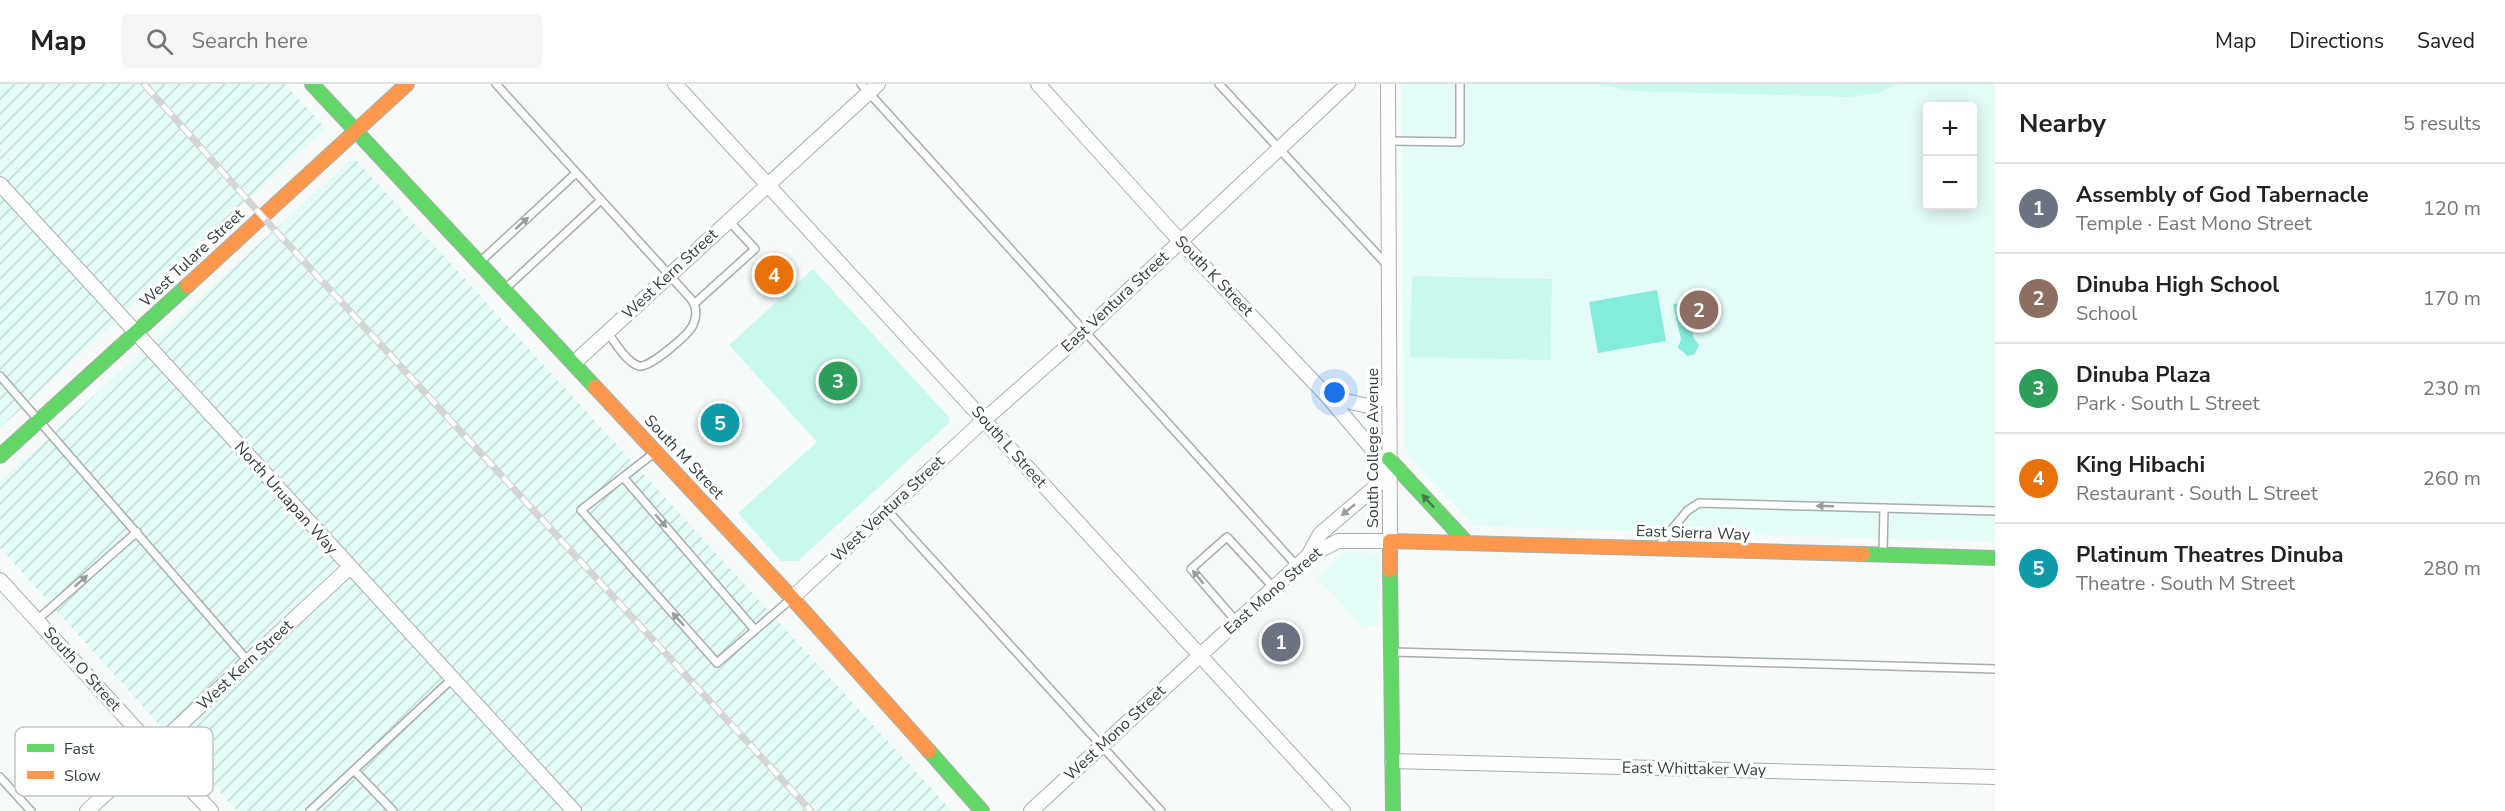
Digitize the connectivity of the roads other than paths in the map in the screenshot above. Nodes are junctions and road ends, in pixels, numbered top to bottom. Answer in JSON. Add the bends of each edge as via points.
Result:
{"nodes":[{"id":1,"x":312,"y":84,"type":"edge"},
{"id":2,"x":407,"y":84,"type":"edge"},
{"id":3,"x":496,"y":84,"type":"edge"},
{"id":4,"x":675,"y":84,"type":"edge"},
{"id":5,"x":1038,"y":84,"type":"edge"},
{"id":6,"x":1219,"y":84,"type":"edge"},
{"id":7,"x":1348,"y":84,"type":"edge"},
{"id":8,"x":1388,"y":84,"type":"edge"},
{"id":9,"x":1460,"y":84,"type":"edge"},
{"id":10,"x":869,"y":87,"type":"edge"},
{"id":11,"x":355,"y":131,"type":"junction"},
{"id":12,"x":1389,"y":141,"type":"junction"},
{"id":13,"x":1279,"y":149,"type":"junction"},
{"id":14,"x":576,"y":173,"type":"junction"},
{"id":15,"x":0,"y":184,"type":"edge"},
{"id":16,"x":767,"y":187,"type":"junction"},
{"id":17,"x":601,"y":200,"type":"junction"},
{"id":18,"x":729,"y":220,"type":"junction"},
{"id":19,"x":1181,"y":242,"type":"junction"},
{"id":20,"x":479,"y":262,"type":"junction"},
{"id":21,"x":1389,"y":268,"type":"junction"},
{"id":22,"x":669,"y":275,"type":"junction"},
{"id":23,"x":504,"y":290,"type":"junction"},
{"id":24,"x":694,"y":304,"type":"junction"},
{"id":25,"x":135,"y":332,"type":"junction"},
{"id":26,"x":607,"y":332,"type":"junction"},
{"id":27,"x":1084,"y":332,"type":"junction"},
{"id":28,"x":574,"y":363,"type":"junction"},
{"id":29,"x":0,"y":376,"type":"edge"},
{"id":30,"x":1390,"y":384,"type":"junction"},
{"id":31,"x":1328,"y":397,"type":"junction"},
{"id":32,"x":40,"y":420,"type":"junction"},
{"id":33,"x":984,"y":420,"type":"junction"},
{"id":34,"x":656,"y":452,"type":"junction"},
{"id":35,"x":0,"y":456,"type":"edge"},
{"id":36,"x":1390,"y":464,"type":"junction"},
{"id":37,"x":622,"y":477,"type":"junction"},
{"id":38,"x":1884,"y":508,"type":"junction"},
{"id":39,"x":887,"y":510,"type":"junction"},
{"id":40,"x":1995,"y":511,"type":"edge"},
{"id":41,"x":137,"y":532,"type":"junction"},
{"id":42,"x":1390,"y":541,"type":"junction"},
{"id":43,"x":1467,"y":543,"type":"junction"},
{"id":44,"x":1656,"y":548,"type":"junction"},
{"id":45,"x":1883,"y":555,"type":"junction"},
{"id":46,"x":1995,"y":558,"type":"edge"},
{"id":47,"x":1302,"y":562,"type":"junction"},
{"id":48,"x":350,"y":568,"type":"junction"},
{"id":49,"x":0,"y":580,"type":"edge"},
{"id":50,"x":1274,"y":588,"type":"junction"},
{"id":51,"x":792,"y":598,"type":"junction"},
{"id":52,"x":37,"y":620,"type":"junction"},
{"id":53,"x":1236,"y":621,"type":"junction"},
{"id":54,"x":755,"y":630,"type":"junction"},
{"id":55,"x":1392,"y":652,"type":"junction"},
{"id":56,"x":1199,"y":655,"type":"junction"},
{"id":57,"x":248,"y":661,"type":"junction"},
{"id":58,"x":1995,"y":669,"type":"edge"},
{"id":59,"x":452,"y":679,"type":"junction"},
{"id":60,"x":135,"y":727,"type":"edge"},
{"id":61,"x":177,"y":727,"type":"edge"},
{"id":62,"x":1101,"y":746,"type":"junction"},
{"id":63,"x":1392,"y":761,"type":"junction"},
{"id":64,"x":354,"y":770,"type":"junction"},
{"id":65,"x":0,"y":777,"type":"edge"},
{"id":66,"x":1995,"y":777,"type":"edge"},
{"id":67,"x":15,"y":793,"type":"edge"},
{"id":68,"x":17,"y":796,"type":"edge"},
{"id":69,"x":103,"y":796,"type":"edge"},
{"id":70,"x":198,"y":796,"type":"edge"},
{"id":71,"x":567,"y":808,"type":"edge"},
{"id":72,"x":31,"y":811,"type":"edge"},
{"id":73,"x":87,"y":811,"type":"edge"},
{"id":74,"x":212,"y":811,"type":"edge"},
{"id":75,"x":310,"y":811,"type":"edge"},
{"id":76,"x":393,"y":811,"type":"edge"},
{"id":77,"x":982,"y":811,"type":"edge"},
{"id":78,"x":1031,"y":811,"type":"edge"},
{"id":79,"x":1161,"y":811,"type":"edge"},
{"id":80,"x":1343,"y":811,"type":"edge"},
{"id":81,"x":1393,"y":811,"type":"edge"}],
"edges":[{"from":1,"to":11,"type":"street","name":"South M Street"},
{"from":2,"to":11,"type":"street","name":"West Tulare Street"},
{"from":3,"to":14,"type":"lane"},
{"from":4,"to":16,"type":"street","name":"South L Street"},
{"from":5,"to":19,"type":"street","name":"South K Street"},
{"from":6,"to":13,"type":"lane"},
{"from":7,"to":13,"type":"street","name":"East Ventura Street"},
{"from":8,"to":12,"type":"street","name":"South College Avenue"},
{"from":9,"to":12,"type":"lane","via":[[1460,142]]},
{"from":10,"to":16,"type":"street","name":"West Kern Street"},
{"from":10,"to":27,"type":"lane"},
{"from":11,"to":20,"type":"street","name":"South M Street"},
{"from":11,"to":25,"type":"street","name":"West Tulare Street"},
{"from":12,"to":21,"type":"street","name":"South College Avenue"},
{"from":13,"to":19,"type":"street","name":"East Ventura Street"},
{"from":13,"to":21,"type":"lane"},
{"from":14,"to":17,"type":"lane"},
{"from":20,"to":14,"type":"lane","one_way":true},
{"from":15,"to":25,"type":"street","name":"North Uruapan Way"},
{"from":16,"to":18,"type":"street","name":"West Kern Street"},
{"from":16,"to":33,"type":"street","name":"South L Street"},
{"from":17,"to":22,"type":"lane"},
{"from":17,"to":23,"type":"lane"},
{"from":18,"to":22,"type":"street","name":"West Kern Street"},
{"from":18,"to":24,"type":"lane","via":[[755,249]]},
{"from":19,"to":27,"type":"street","name":"East Ventura Street"},
{"from":19,"to":31,"type":"street","name":"South K Street"},
{"from":20,"to":23,"type":"street","name":"South M Street"},
{"from":21,"to":30,"type":"street","name":"South College Avenue"},
{"from":22,"to":24,"type":"lane"},
{"from":22,"to":26,"type":"street","name":"West Kern Street"},
{"from":23,"to":28,"type":"street","name":"South M Street"},
{"from":24,"to":26,"type":"lane","via":[[696,318],[692,327],[650,365],[639,366],[631,361]]},
{"from":25,"to":32,"type":"street","name":"West Tulare Street"},
{"from":25,"to":48,"type":"street","name":"North Uruapan Way"},
{"from":26,"to":28,"type":"street","name":"West Kern Street"},
{"from":27,"to":33,"type":"street","name":"East Ventura Street"},
{"from":27,"to":47,"type":"lane"},
{"from":28,"to":34,"type":"street","name":"South M Street"},
{"from":29,"to":32,"type":"lane"},
{"from":30,"to":31,"type":"street","via":[[1384,397],[1368,406]]},
{"from":30,"to":36,"type":"street","name":"South College Avenue"},
{"from":31,"to":36,"type":"street","name":"South K Street"},
{"from":32,"to":35,"type":"street","name":"West Tulare Street"},
{"from":32,"to":41,"type":"lane"},
{"from":33,"to":39,"type":"street","name":"West Ventura Street"},
{"from":33,"to":56,"type":"street","name":"South L Street"},
{"from":34,"to":37,"type":"lane"},
{"from":34,"to":51,"type":"street","name":"South M Street"},
{"from":36,"to":42,"type":"street","name":"South College Avenue"},
{"from":43,"to":36,"type":"street","one_way":true},
{"from":36,"to":47,"type":"street","one_way":true,"via":[[1374,488],[1320,534]]},
{"from":37,"to":54,"type":"lane","one_way":true},
{"from":54,"to":37,"type":"lane","one_way":true,"via":[[717,663],[581,510]]},
{"from":38,"to":40,"type":"lane"},
{"from":38,"to":44,"type":"lane","one_way":true,"via":[[1699,503],[1687,511]]},
{"from":38,"to":45,"type":"lane"},
{"from":39,"to":51,"type":"street","name":"West Ventura Street"},
{"from":39,"to":62,"type":"lane"},
{"from":52,"to":41,"type":"lane","one_way":true},
{"from":41,"to":57,"type":"lane"},
{"from":42,"to":43,"type":"street","name":"East Sierra Way"},
{"from":42,"to":47,"type":"street","name":"East Mono Street","via":[[1338,541]]},
{"from":42,"to":55,"type":"street","name":"South College Avenue"},
{"from":43,"to":44,"type":"street","name":"East Sierra Way"},
{"from":44,"to":45,"type":"street","name":"East Sierra Way"},
{"from":45,"to":46,"type":"street","name":"East Sierra Way"},
{"from":47,"to":50,"type":"street","name":"East Mono Street"},
{"from":48,"to":57,"type":"street","name":"West Kern Street"},
{"from":48,"to":59,"type":"street","name":"North Uruapan Way"},
{"from":49,"to":52,"type":"street","name":"South O Street"},
{"from":50,"to":53,"type":"street","name":"East Mono Street"},
{"from":53,"to":50,"type":"lane","one_way":true,"via":[[1191,569],[1227,537]]},
{"from":51,"to":54,"type":"lane"},
{"from":51,"to":77,"type":"street","name":"South M Street"},
{"from":52,"to":60,"type":"street","name":"South O Street"},
{"from":53,"to":56,"type":"street","name":"East Mono Street"},
{"from":55,"to":58,"type":"lane"},
{"from":55,"to":63,"type":"street","name":"South College Avenue"},
{"from":56,"to":62,"type":"street","name":"West Mono Street"},
{"from":56,"to":80,"type":"street","name":"South L Street"},
{"from":57,"to":61,"type":"street","name":"West Kern Street"},
{"from":59,"to":64,"type":"lane"},
{"from":59,"to":71,"type":"street","name":"North Uruapan Way"},
{"from":62,"to":78,"type":"street","name":"West Mono Street"},
{"from":62,"to":79,"type":"lane"},
{"from":63,"to":66,"type":"street","name":"East Whittaker Way"},
{"from":63,"to":81,"type":"street","name":"South College Avenue"},
{"from":64,"to":75,"type":"lane"},
{"from":64,"to":76,"type":"lane"},
{"from":65,"to":67,"type":"lane"},
{"from":68,"to":72,"type":"lane"},
{"from":69,"to":73,"type":"street","name":"West Kern Street"},
{"from":70,"to":74,"type":"street","name":"South O Street"}]}
